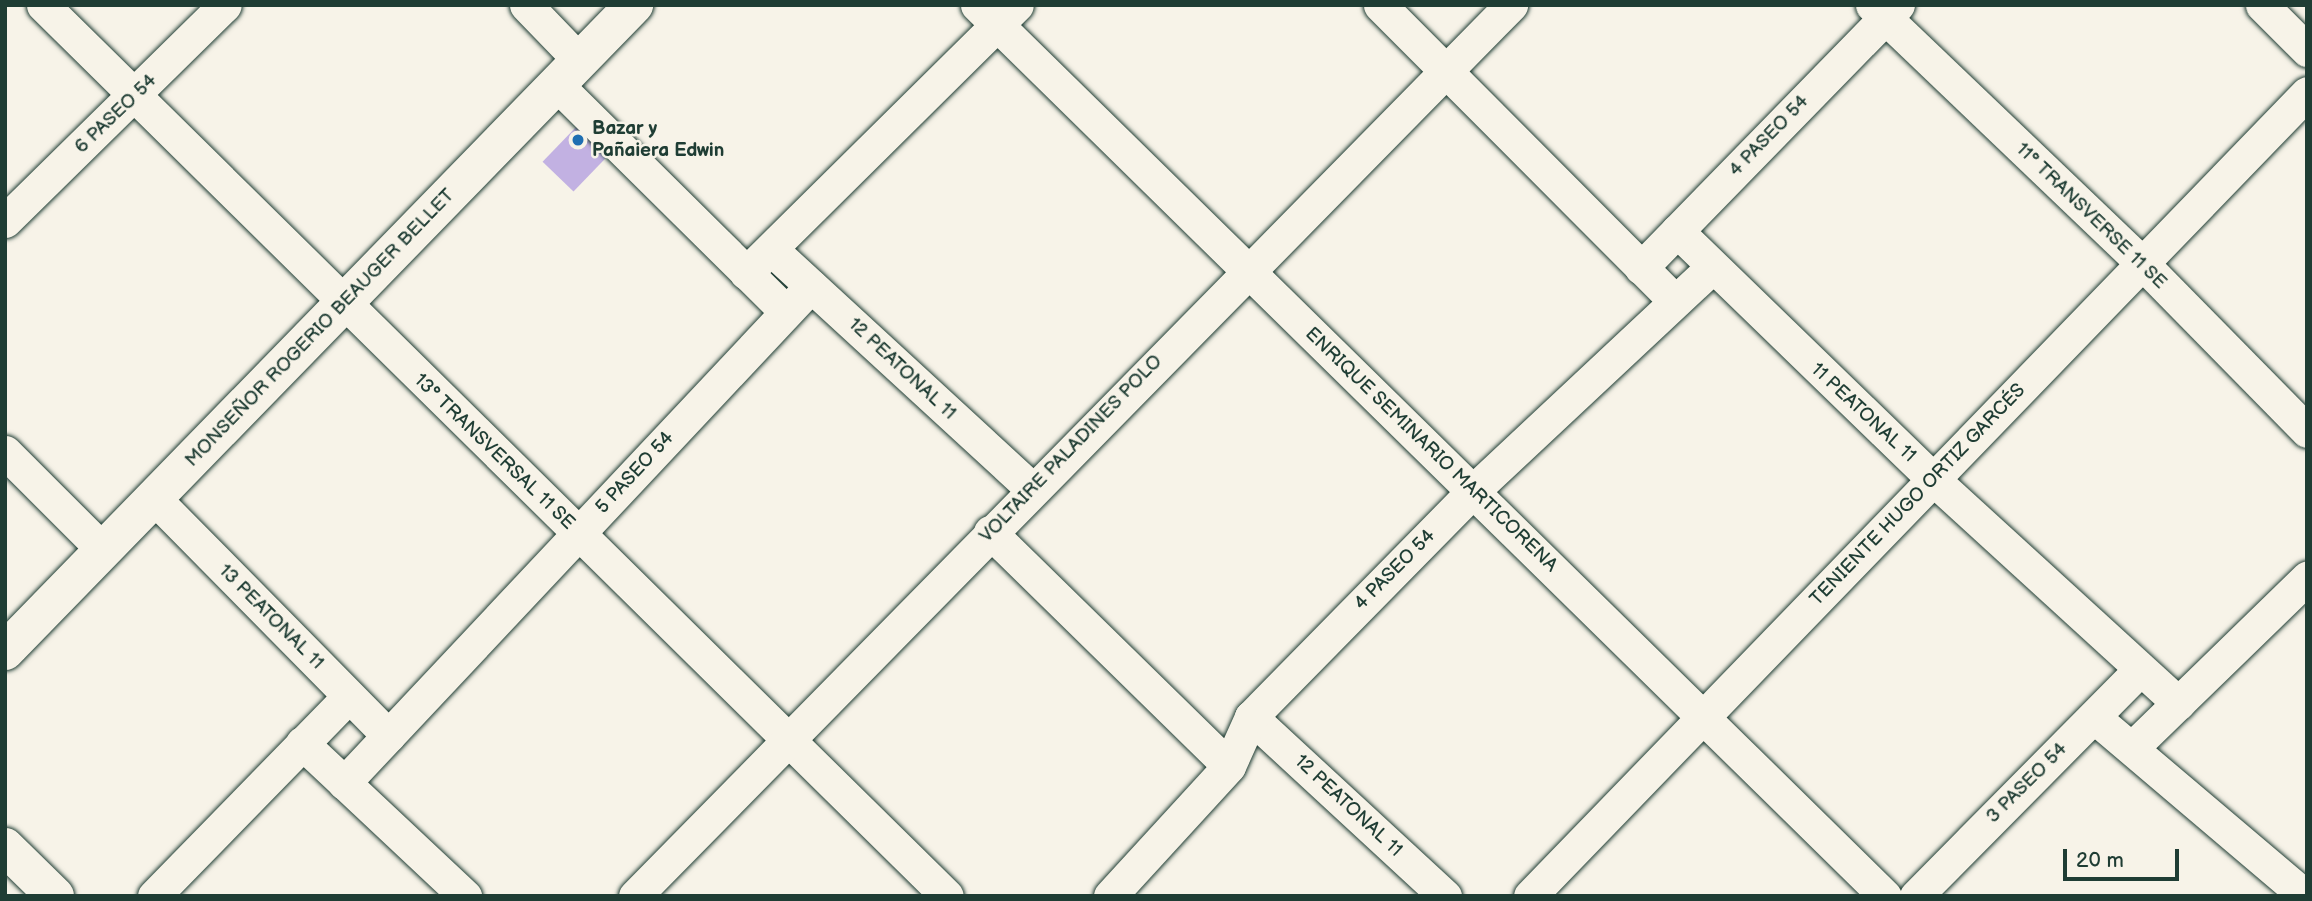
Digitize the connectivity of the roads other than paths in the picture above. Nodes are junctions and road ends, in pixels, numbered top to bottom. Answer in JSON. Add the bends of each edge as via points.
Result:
{"nodes":[{"id":1,"x":43,"y":5,"type":"edge"},
{"id":2,"x":225,"y":5,"type":"edge"},
{"id":3,"x":526,"y":5,"type":"edge"},
{"id":4,"x":634,"y":5,"type":"edge"},
{"id":5,"x":1380,"y":5,"type":"edge"},
{"id":6,"x":1511,"y":5,"type":"edge"},
{"id":7,"x":2262,"y":5,"type":"edge"},
{"id":8,"x":1885,"y":10,"type":"edge"},
{"id":9,"x":997,"y":12,"type":"edge"},
{"id":10,"x":2307,"y":50,"type":"edge"},
{"id":11,"x":1445,"y":71,"type":"junction"},
{"id":12,"x":568,"y":73,"type":"junction"},
{"id":13,"x":2307,"y":93,"type":"edge"},
{"id":14,"x":136,"y":94,"type":"junction"},
{"id":15,"x":5,"y":221,"type":"edge"},
{"id":16,"x":1677,"y":231,"type":"junction"},
{"id":17,"x":771,"y":249,"type":"junction"},
{"id":18,"x":2143,"y":264,"type":"junction"},
{"id":19,"x":1641,"y":268,"type":"junction"},
{"id":20,"x":1710,"y":269,"type":"junction"},
{"id":21,"x":1246,"y":270,"type":"junction"},
{"id":22,"x":746,"y":273,"type":"junction"},
{"id":23,"x":811,"y":286,"type":"junction"},
{"id":24,"x":1675,"y":301,"type":"junction"},
{"id":25,"x":343,"y":304,"type":"junction"},
{"id":26,"x":786,"y":312,"type":"junction"},
{"id":27,"x":2307,"y":431,"type":"edge"},
{"id":28,"x":5,"y":452,"type":"edge"},
{"id":29,"x":1934,"y":480,"type":"junction"},
{"id":30,"x":1032,"y":489,"type":"junction"},
{"id":31,"x":1473,"y":491,"type":"junction"},
{"id":32,"x":154,"y":498,"type":"junction"},
{"id":33,"x":990,"y":532,"type":"junction"},
{"id":34,"x":578,"y":534,"type":"junction"},
{"id":35,"x":103,"y":550,"type":"junction"},
{"id":36,"x":2307,"y":578,"type":"edge"},
{"id":37,"x":5,"y":650,"type":"edge"},
{"id":38,"x":2140,"y":671,"type":"junction"},
{"id":39,"x":349,"y":695,"type":"junction"},
{"id":40,"x":2178,"y":703,"type":"junction"},
{"id":41,"x":1701,"y":716,"type":"junction"},
{"id":42,"x":1251,"y":717,"type":"junction"},
{"id":43,"x":2094,"y":717,"type":"junction"},
{"id":44,"x":389,"y":736,"type":"junction"},
{"id":45,"x":788,"y":739,"type":"junction"},
{"id":46,"x":302,"y":743,"type":"junction"},
{"id":47,"x":2133,"y":747,"type":"junction"},
{"id":48,"x":1229,"y":766,"type":"junction"},
{"id":49,"x":344,"y":783,"type":"junction"},
{"id":50,"x":5,"y":847,"type":"edge"},
{"id":51,"x":55,"y":896,"type":"edge"},
{"id":52,"x":154,"y":896,"type":"edge"},
{"id":53,"x":465,"y":896,"type":"edge"},
{"id":54,"x":635,"y":896,"type":"edge"},
{"id":55,"x":947,"y":896,"type":"edge"},
{"id":56,"x":1110,"y":896,"type":"edge"},
{"id":57,"x":1445,"y":896,"type":"edge"},
{"id":58,"x":1530,"y":896,"type":"edge"},
{"id":59,"x":1885,"y":896,"type":"edge"},
{"id":60,"x":1916,"y":896,"type":"edge"},
{"id":61,"x":2305,"y":896,"type":"edge"}],
"edges":[{"from":1,"to":14,"type":"street","name":"13° TRANSVERSAL 11 SE"},
{"from":2,"to":14,"type":"street","name":"6 PASEO 54"},
{"from":3,"to":12,"type":"street"},
{"from":4,"to":12,"type":"street","name":"MONSEÑOR ROGERIO BEAUGER BELLET"},
{"from":5,"to":11,"type":"street"},
{"from":6,"to":11,"type":"street","name":"VOLTAIRE PALADINES POLO"},
{"from":7,"to":10,"type":"street"},
{"from":8,"to":16,"type":"street","name":"4 PASEO 54"},
{"from":8,"to":18,"type":"street","name":"11° TRANSVERSE 11 SE"},
{"from":9,"to":17,"type":"street"},
{"from":9,"to":21,"type":"street","name":"ENRIQUE SEMINARIO MARTICORENA"},
{"from":11,"to":19,"type":"street"},
{"from":11,"to":21,"type":"street","name":"VOLTAIRE PALADINES POLO"},
{"from":12,"to":22,"type":"street"},
{"from":12,"to":25,"type":"street","name":"MONSEÑOR ROGERIO BEAUGER BELLET"},
{"from":13,"to":18,"type":"street","name":"TENIENTE HUGO ORTIZ GARCÉS"},
{"from":14,"to":15,"type":"street","name":"6 PASEO 54"},
{"from":14,"to":25,"type":"street","name":"13° TRANSVERSAL 11 SE"},
{"from":16,"to":19,"type":"street","name":"4 PASEO 54"},
{"from":16,"to":20,"type":"street","name":"11 PEATONAL 11"},
{"from":17,"to":22,"type":"street"},
{"from":17,"to":23,"type":"street","name":"12 PEATONAL 11"},
{"from":18,"to":27,"type":"street","name":"11° TRANSVERSE 11 SE"},
{"from":18,"to":29,"type":"street","name":"TENIENTE HUGO ORTIZ GARCÉS"},
{"from":19,"to":24,"type":"street"},
{"from":20,"to":24,"type":"street","name":"4 PASEO 54"},
{"from":20,"to":29,"type":"street","name":"11 PEATONAL 11"},
{"from":21,"to":30,"type":"street","name":"VOLTAIRE PALADINES POLO"},
{"from":21,"to":31,"type":"street","name":"ENRIQUE SEMINARIO MARTICORENA"},
{"from":22,"to":26,"type":"street"},
{"from":23,"to":26,"type":"street","name":"5 PASEO 54"},
{"from":23,"to":30,"type":"street","name":"12 PEATONAL 11"},
{"from":24,"to":31,"type":"street","name":"4 PASEO 54"},
{"from":25,"to":32,"type":"street","name":"MONSEÑOR ROGERIO BEAUGER BELLET"},
{"from":25,"to":34,"type":"street","name":"13° TRANSVERSAL 11 SE"},
{"from":26,"to":34,"type":"street","name":"5 PASEO 54"},
{"from":28,"to":35,"type":"street"},
{"from":29,"to":38,"type":"street","name":"11 PEATONAL 11"},
{"from":29,"to":41,"type":"street","name":"TENIENTE HUGO ORTIZ GARCÉS"},
{"from":30,"to":33,"type":"street","name":"VOLTAIRE PALADINES POLO"},
{"from":31,"to":41,"type":"street","name":"ENRIQUE SEMINARIO MARTICORENA"},
{"from":31,"to":42,"type":"street","name":"4 PASEO 54"},
{"from":32,"to":35,"type":"street","name":"MONSEÑOR ROGERIO BEAUGER BELLET"},
{"from":32,"to":39,"type":"street","name":"13 PEATONAL 11"},
{"from":33,"to":45,"type":"street","name":"VOLTAIRE PALADINES POLO"},
{"from":33,"to":48,"type":"street"},
{"from":34,"to":44,"type":"street","name":"5 PASEO 54"},
{"from":34,"to":45,"type":"street","name":"13° TRANSVERSAL 11 SE"},
{"from":35,"to":37,"type":"street","name":"MONSEÑOR ROGERIO BEAUGER BELLET"},
{"from":36,"to":40,"type":"street"},
{"from":38,"to":40,"type":"street","name":"11 PEATONAL 11"},
{"from":38,"to":43,"type":"street","name":"3 PASEO 54"},
{"from":39,"to":44,"type":"street","name":"13 PEATONAL 11"},
{"from":39,"to":46,"type":"street"},
{"from":40,"to":47,"type":"street"},
{"from":41,"to":58,"type":"street","name":"TENIENTE HUGO ORTIZ GARCÉS"},
{"from":41,"to":59,"type":"street","name":"ENRIQUE SEMINARIO MARTICORENA"},
{"from":42,"to":48,"type":"street","name":"4 PASEO 54"},
{"from":42,"to":57,"type":"street","name":"12 PEATONAL 11"},
{"from":43,"to":47,"type":"street"},
{"from":43,"to":60,"type":"street","name":"3 PASEO 54"},
{"from":44,"to":49,"type":"street","name":"5 PASEO 54"},
{"from":45,"to":54,"type":"street","name":"VOLTAIRE PALADINES POLO"},
{"from":45,"to":55,"type":"street","name":"13° TRANSVERSAL 11 SE"},
{"from":46,"to":49,"type":"street"},
{"from":46,"to":52,"type":"street"},
{"from":47,"to":61,"type":"street"},
{"from":48,"to":56,"type":"street","name":"4 PASEO 54"},
{"from":49,"to":53,"type":"street"},
{"from":50,"to":51,"type":"street"}]}
